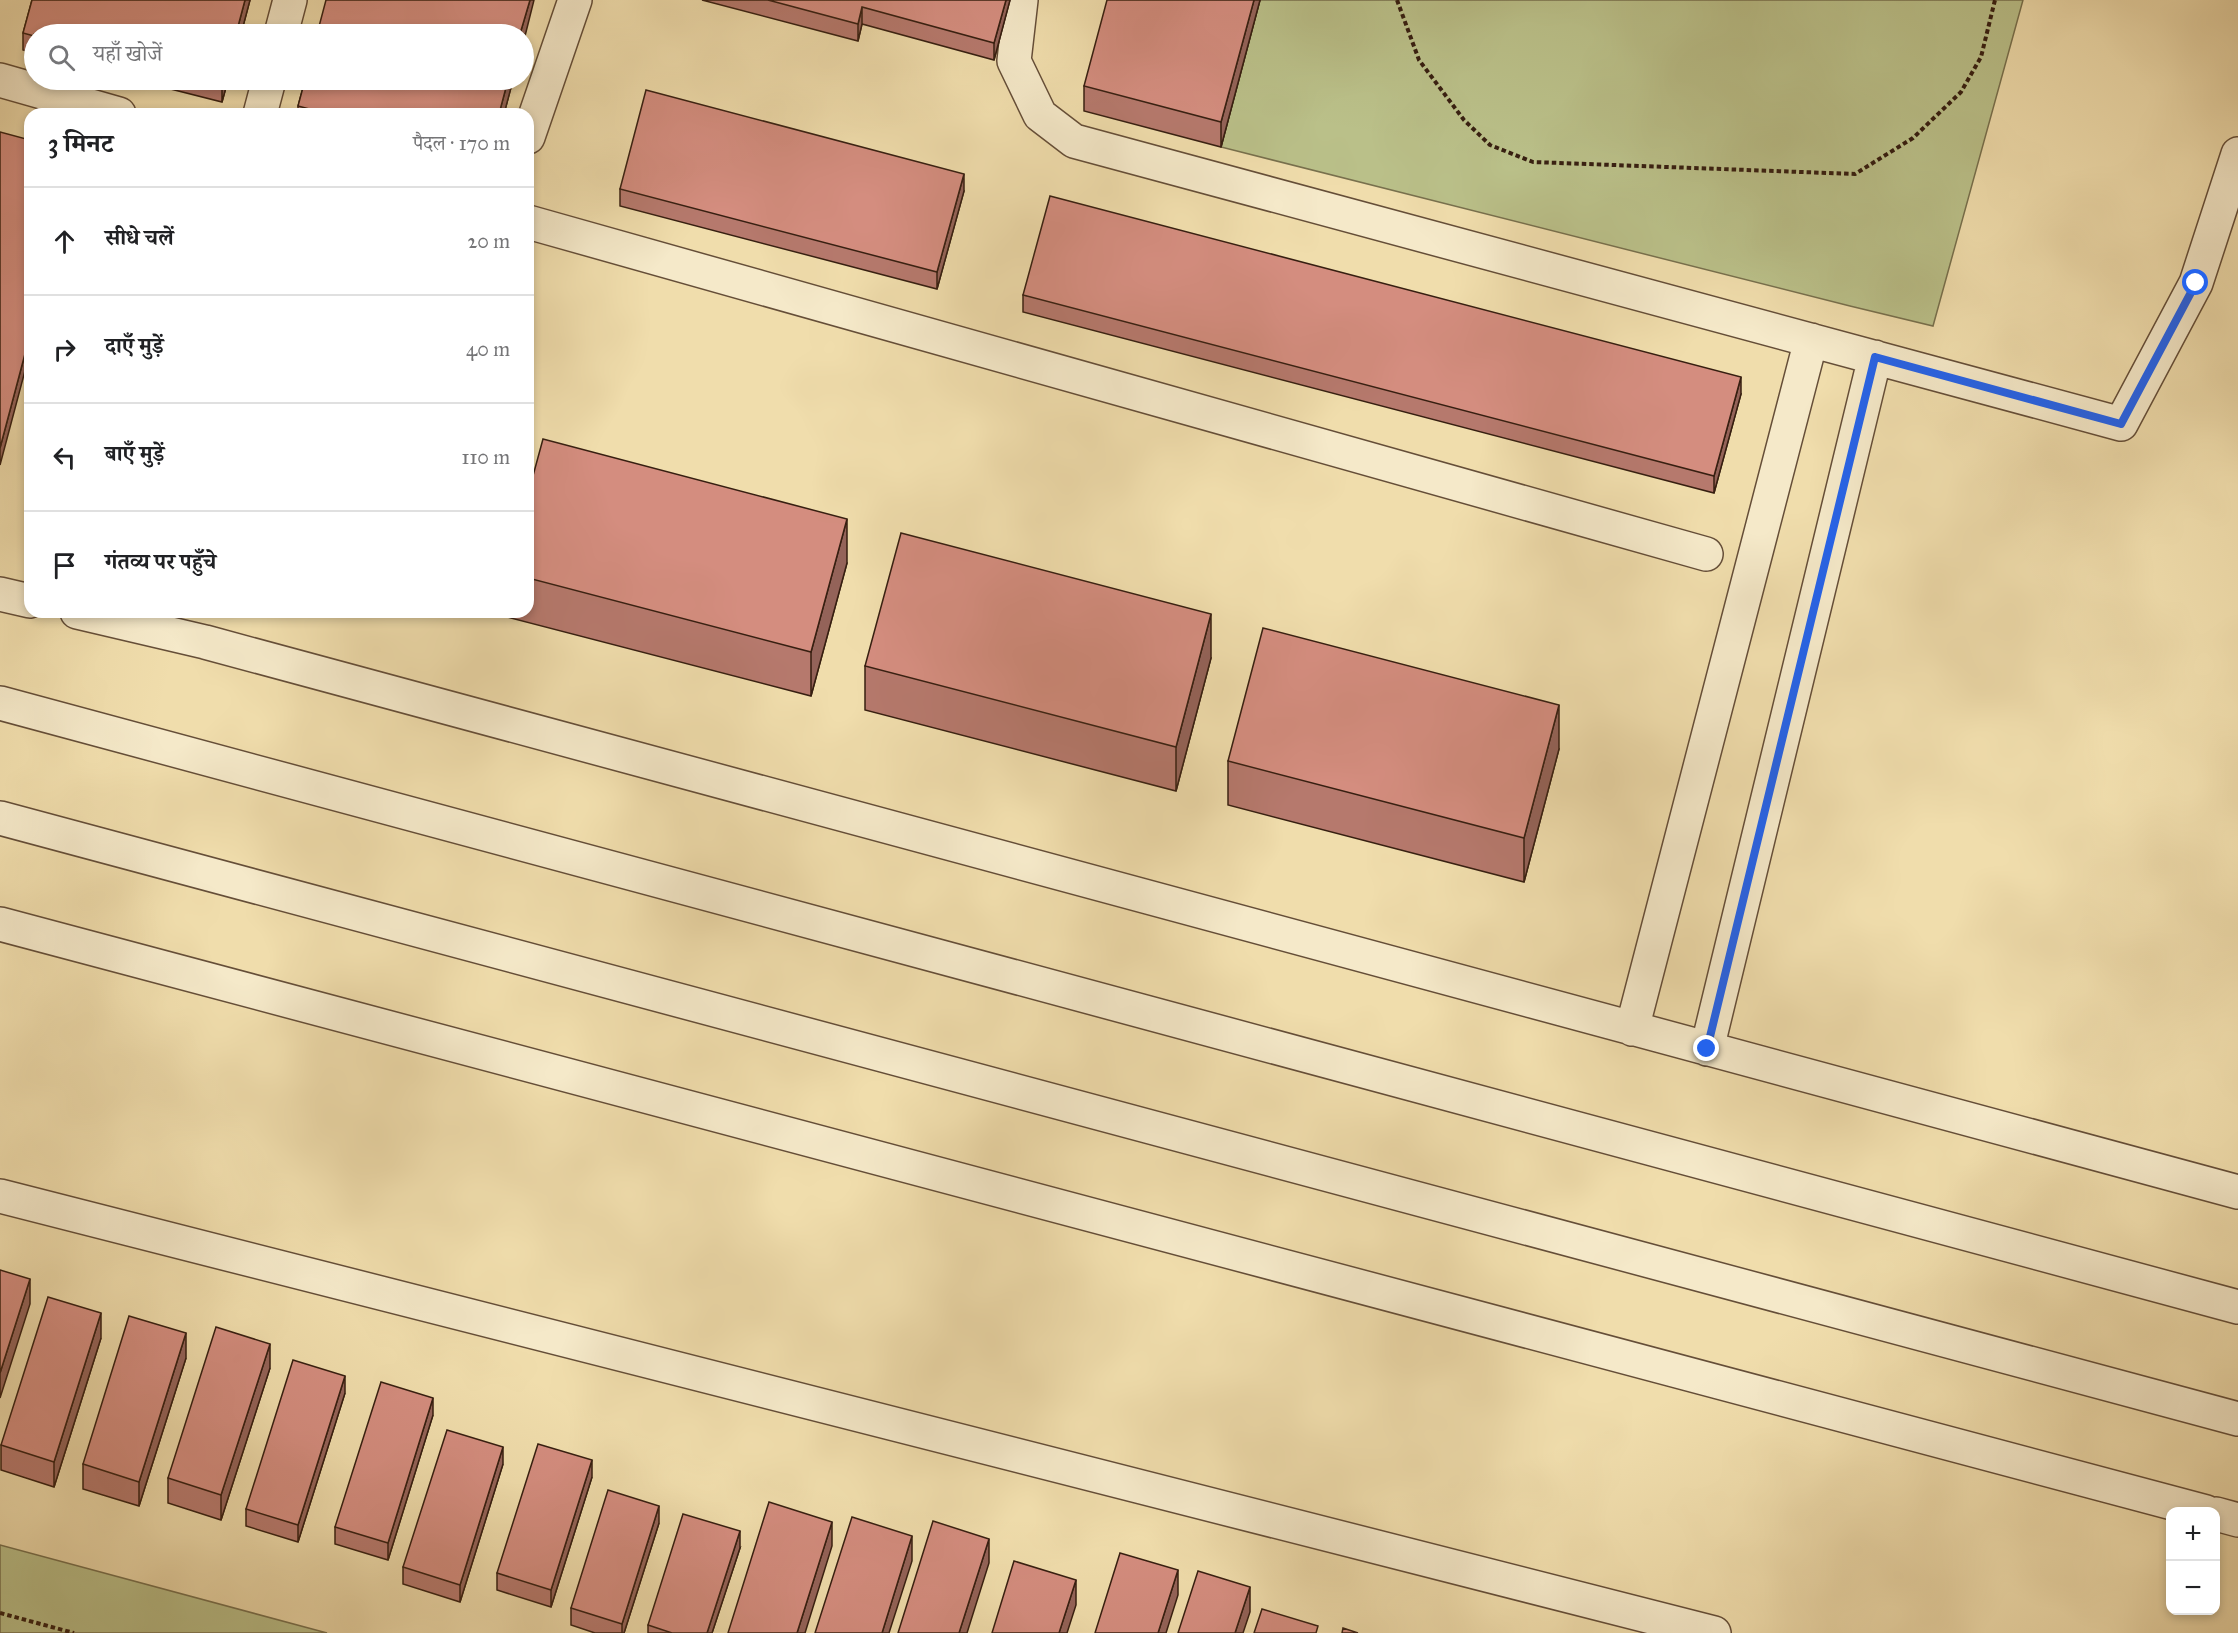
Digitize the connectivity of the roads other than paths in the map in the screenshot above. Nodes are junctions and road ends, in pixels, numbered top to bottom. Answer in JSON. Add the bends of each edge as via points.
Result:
{"nodes":[{"id":1,"x":290,"y":0,"type":"edge"},
{"id":2,"x":575,"y":0,"type":"edge"},
{"id":3,"x":1021,"y":0,"type":"edge"},
{"id":4,"x":284,"y":24,"type":"edge"},
{"id":5,"x":0,"y":80,"type":"edge"},
{"id":6,"x":24,"y":87,"type":"edge"},
{"id":7,"x":35,"y":90,"type":"edge"},
{"id":8,"x":266,"y":90,"type":"edge"},
{"id":9,"x":98,"y":108,"type":"edge"},
{"id":10,"x":262,"y":108,"type":"edge"},
{"id":11,"x":534,"y":120,"type":"edge"},
{"id":12,"x":2238,"y":154,"type":"edge"},
{"id":13,"x":534,"y":224,"type":"edge"},
{"id":14,"x":1811,"y":340,"type":"junction"},
{"id":15,"x":1875,"y":357,"type":"junction"},
{"id":16,"x":1706,"y":554,"type":"dead end"},
{"id":17,"x":0,"y":594,"type":"edge"},
{"id":18,"x":24,"y":600,"type":"edge"},
{"id":19,"x":103,"y":618,"type":"edge"},
{"id":20,"x":0,"y":703,"type":"edge"},
{"id":21,"x":0,"y":818,"type":"edge"},
{"id":22,"x":0,"y":924,"type":"edge"},
{"id":23,"x":1632,"y":1029,"type":"junction"},
{"id":24,"x":1707,"y":1049,"type":"junction"},
{"id":25,"x":2238,"y":1192,"type":"edge"},
{"id":26,"x":0,"y":1196,"type":"edge"},
{"id":27,"x":2238,"y":1307,"type":"edge"},
{"id":28,"x":2238,"y":1419,"type":"edge"},
{"id":29,"x":2187,"y":1507,"type":"edge"},
{"id":30,"x":2220,"y":1515,"type":"edge"},
{"id":31,"x":2238,"y":1520,"type":"edge"},
{"id":32,"x":1714,"y":1633,"type":"edge"}],
"edges":[{"from":1,"to":4,"type":"street"},
{"from":2,"to":11,"type":"street"},
{"from":3,"to":14,"type":"street","via":[[1014,61],[1040,115],[1074,141]]},
{"from":5,"to":6,"type":"street"},
{"from":7,"to":9,"type":"street"},
{"from":8,"to":10,"type":"street"},
{"from":12,"to":15,"type":"street","via":[[2196,283],[2121,424]]},
{"from":13,"to":16,"type":"street"},
{"from":14,"to":15,"type":"street"},
{"from":14,"to":23,"type":"street"},
{"from":15,"to":24,"type":"street"},
{"from":17,"to":18,"type":"street"},
{"from":19,"to":23,"type":"street","via":[[205,642]]},
{"from":20,"to":27,"type":"street"},
{"from":21,"to":28,"type":"street"},
{"from":22,"to":29,"type":"street"},
{"from":23,"to":24,"type":"street"},
{"from":24,"to":25,"type":"street"},
{"from":26,"to":32,"type":"street"},
{"from":30,"to":31,"type":"street"}]}
